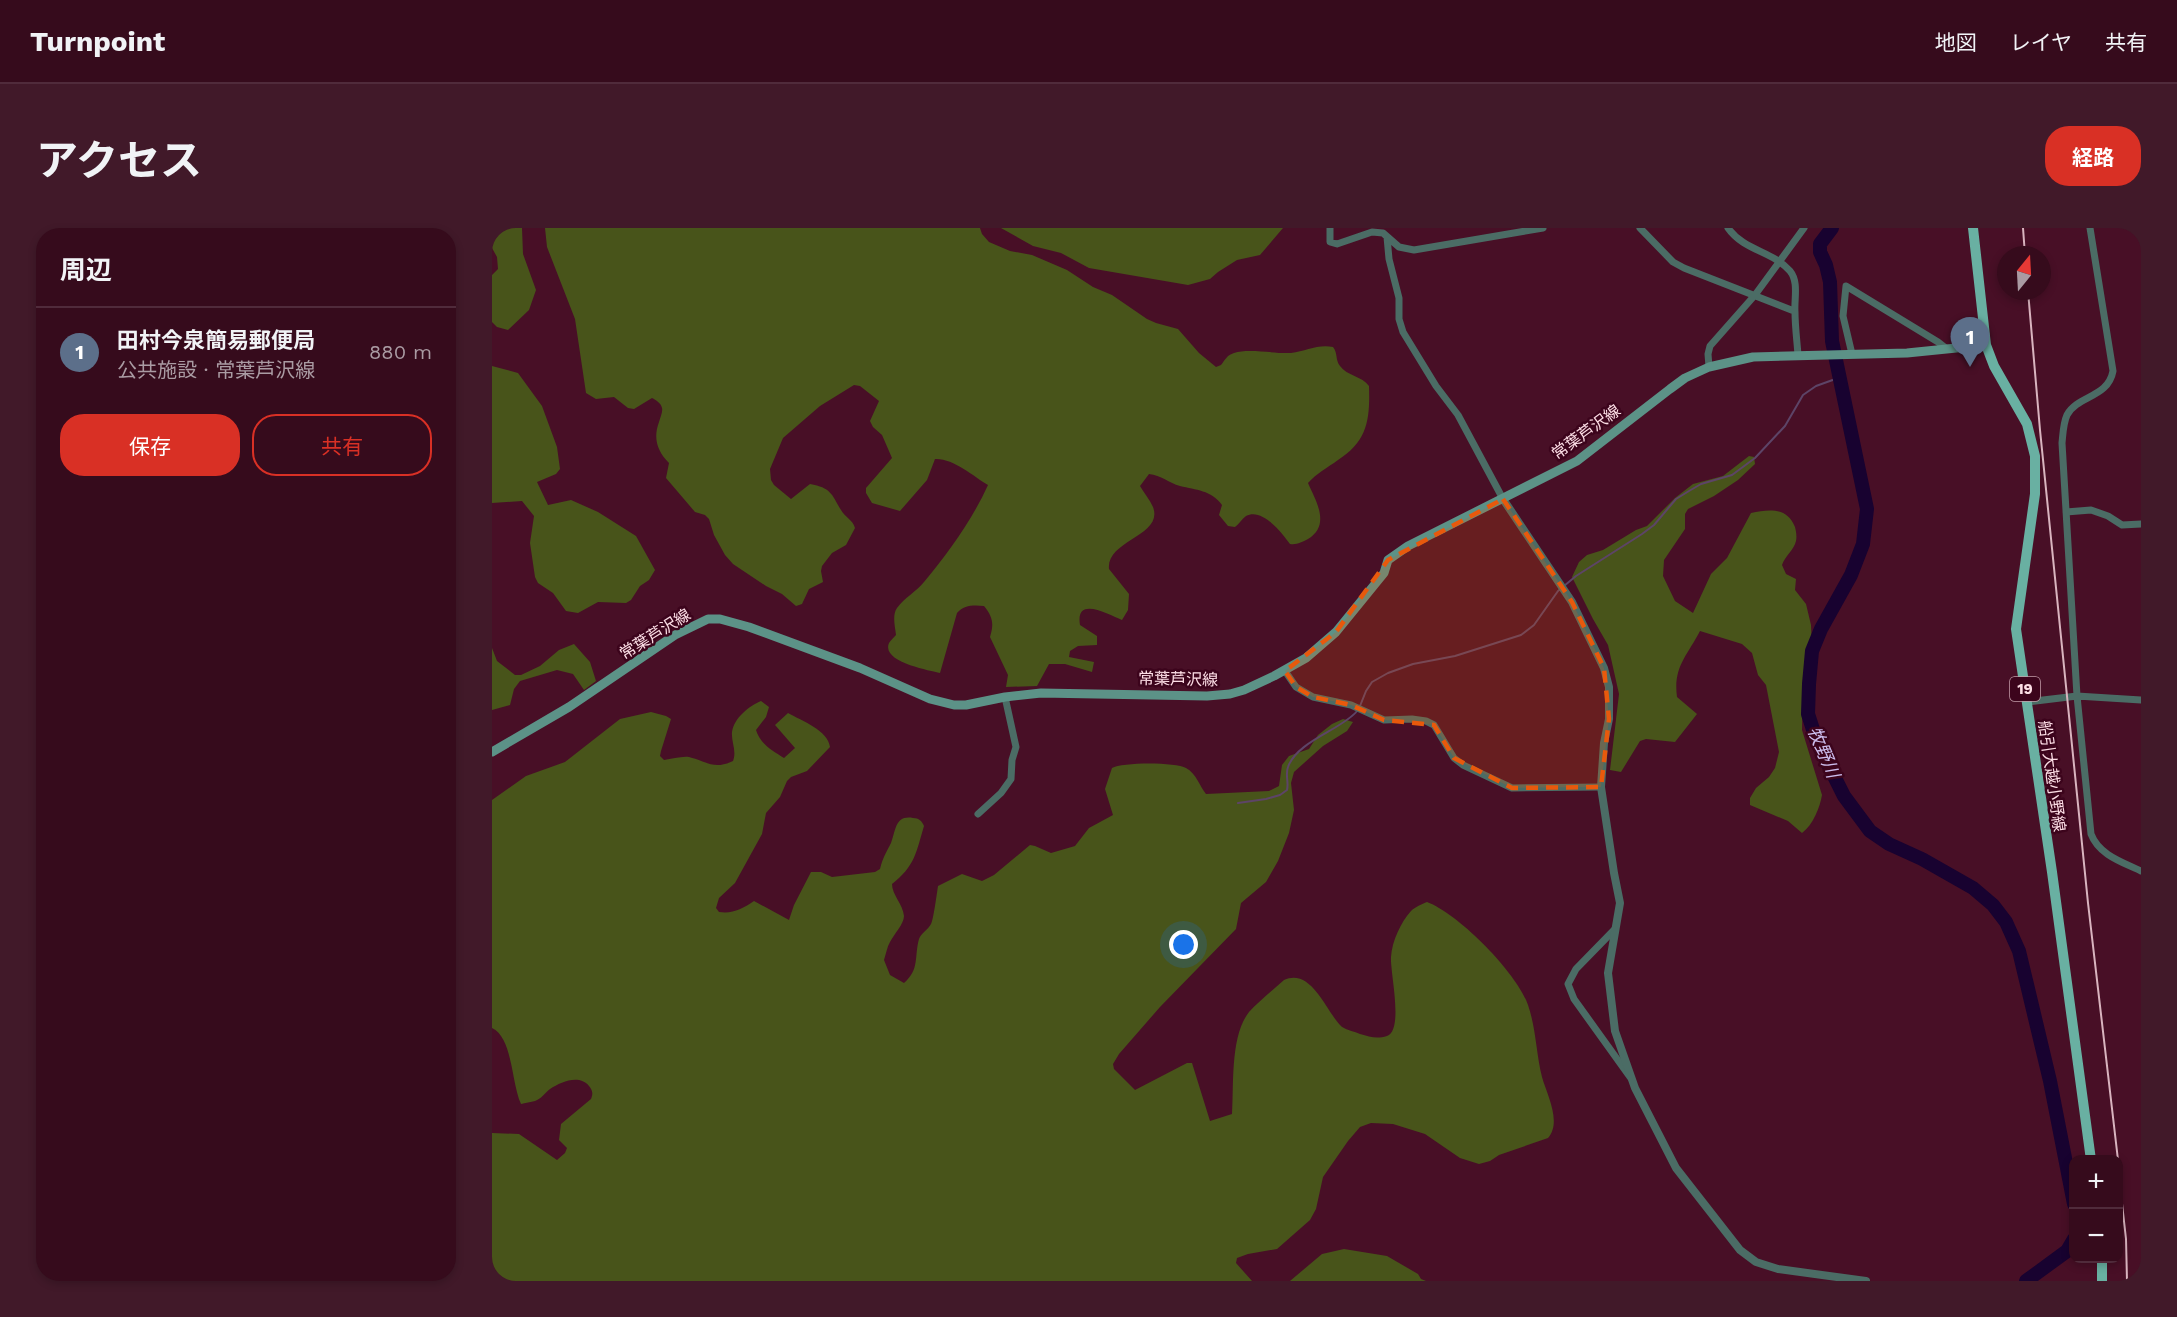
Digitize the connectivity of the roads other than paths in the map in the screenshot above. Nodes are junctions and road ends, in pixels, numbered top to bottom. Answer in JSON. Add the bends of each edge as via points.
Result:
{"nodes":[{"id":1,"x":1330,"y":228,"type":"edge"},
{"id":2,"x":1543,"y":228,"type":"edge"},
{"id":3,"x":1640,"y":228,"type":"edge"},
{"id":4,"x":1728,"y":228,"type":"edge"},
{"id":5,"x":1804,"y":228,"type":"edge"},
{"id":6,"x":1973,"y":228,"type":"edge"},
{"id":7,"x":2090,"y":228,"type":"edge"},
{"id":8,"x":1387,"y":237,"type":"junction"},
{"id":9,"x":1779,"y":262,"type":"junction"},
{"id":10,"x":1755,"y":295,"type":"junction"},
{"id":11,"x":1794,"y":310,"type":"junction"},
{"id":12,"x":1986,"y":345,"type":"junction"},
{"id":13,"x":1947,"y":349,"type":"junction"},
{"id":14,"x":1852,"y":354,"type":"junction"},
{"id":15,"x":1798,"y":355,"type":"junction"},
{"id":16,"x":1709,"y":367,"type":"junction"},
{"id":17,"x":1503,"y":499,"type":"junction"},
{"id":18,"x":2066,"y":513,"type":"junction"},
{"id":19,"x":2141,"y":524,"type":"edge"},
{"id":20,"x":1285,"y":671,"type":"junction"},
{"id":21,"x":2077,"y":696,"type":"junction"},
{"id":22,"x":1005,"y":697,"type":"junction"},
{"id":23,"x":2141,"y":700,"type":"edge"},
{"id":24,"x":2027,"y":702,"type":"junction"},
{"id":25,"x":492,"y":752,"type":"edge"},
{"id":26,"x":1601,"y":787,"type":"junction"},
{"id":27,"x":978,"y":814,"type":"dead end"},
{"id":28,"x":2141,"y":871,"type":"edge"},
{"id":29,"x":1615,"y":929,"type":"junction"},
{"id":30,"x":1633,"y":1082,"type":"junction"},
{"id":31,"x":2090,"y":1155,"type":"edge"},
{"id":32,"x":2103,"y":1263,"type":"edge"},
{"id":33,"x":1866,"y":1281,"type":"edge"},
{"id":34,"x":2102,"y":1281,"type":"edge"}],
"edges":[{"from":1,"to":8,"type":"street","via":[[1330,242],[1337,244],[1372,232]]},
{"from":2,"to":8,"type":"street","via":[[1414,250],[1399,247]]},
{"from":3,"to":10,"type":"street","via":[[1684,268]]},
{"from":4,"to":9,"type":"street","via":[[1744,244]]},
{"from":5,"to":9,"type":"street"},
{"from":6,"to":12,"type":"main road","name":"船引大越小野線","number":"19"},
{"from":7,"to":18,"type":"street","via":[[2113,371],[2105,388],[2068,413],[2064,424]]},
{"from":8,"to":17,"type":"street","via":[[1403,332],[1458,415]]},
{"from":9,"to":10,"type":"street"},
{"from":9,"to":11,"type":"street","via":[[1791,272],[1796,286]]},
{"from":10,"to":11,"type":"street"},
{"from":10,"to":16,"type":"street","via":[[1710,346]]},
{"from":11,"to":15,"type":"street"},
{"from":12,"to":13,"type":"main road","name":"常葉芦沢線"},
{"from":12,"to":24,"type":"main road","name":"船引大越小野線","number":"19","via":[[2027,424],[2035,456],[2035,494],[2016,629]]},
{"from":13,"to":14,"type":"main road","name":"常葉芦沢線"},
{"from":13,"to":14,"type":"street","via":[[1846,286],[1843,316]]},
{"from":14,"to":15,"type":"main road","name":"常葉芦沢線"},
{"from":15,"to":16,"type":"main road","name":"常葉芦沢線","via":[[1753,357]]},
{"from":16,"to":17,"type":"main road","name":"常葉芦沢線","via":[[1685,378],[1577,461]]},
{"from":17,"to":20,"type":"main road","name":"常葉芦沢線","via":[[1438,530],[1388,560],[1384,573],[1336,632]]},
{"from":17,"to":26,"type":"street","via":[[1572,602],[1604,668],[1609,687],[1609,719]]},
{"from":18,"to":19,"type":"street","via":[[2091,510],[2121,525]]},
{"from":18,"to":21,"type":"street"},
{"from":20,"to":22,"type":"main road","name":"常葉芦沢線","via":[[1244,690],[1218,696],[1057,692]]},
{"from":20,"to":26,"type":"street","via":[[1304,694],[1351,705],[1384,720],[1412,719],[1434,725],[1454,758],[1512,788]]},
{"from":21,"to":23,"type":"street"},
{"from":21,"to":24,"type":"street"},
{"from":21,"to":28,"type":"street","via":[[2091,834],[2103,852]]},
{"from":22,"to":25,"type":"main road","name":"常葉芦沢線","via":[[966,705],[941,703],[861,668],[736,622],[708,619],[675,635],[569,707]]},
{"from":22,"to":27,"type":"street","via":[[1016,747],[1011,779]]},
{"from":24,"to":31,"type":"main road","name":"船引大越小野線","number":"19"},
{"from":26,"to":29,"type":"street","via":[[1620,903]]},
{"from":29,"to":30,"type":"street","via":[[1608,973],[1615,1031]]},
{"from":29,"to":30,"type":"street","via":[[1576,969],[1568,984],[1574,999]]},
{"from":30,"to":33,"type":"street","via":[[1676,1168],[1740,1250],[1756,1262],[1778,1269]]},
{"from":32,"to":34,"type":"main road"}]}
